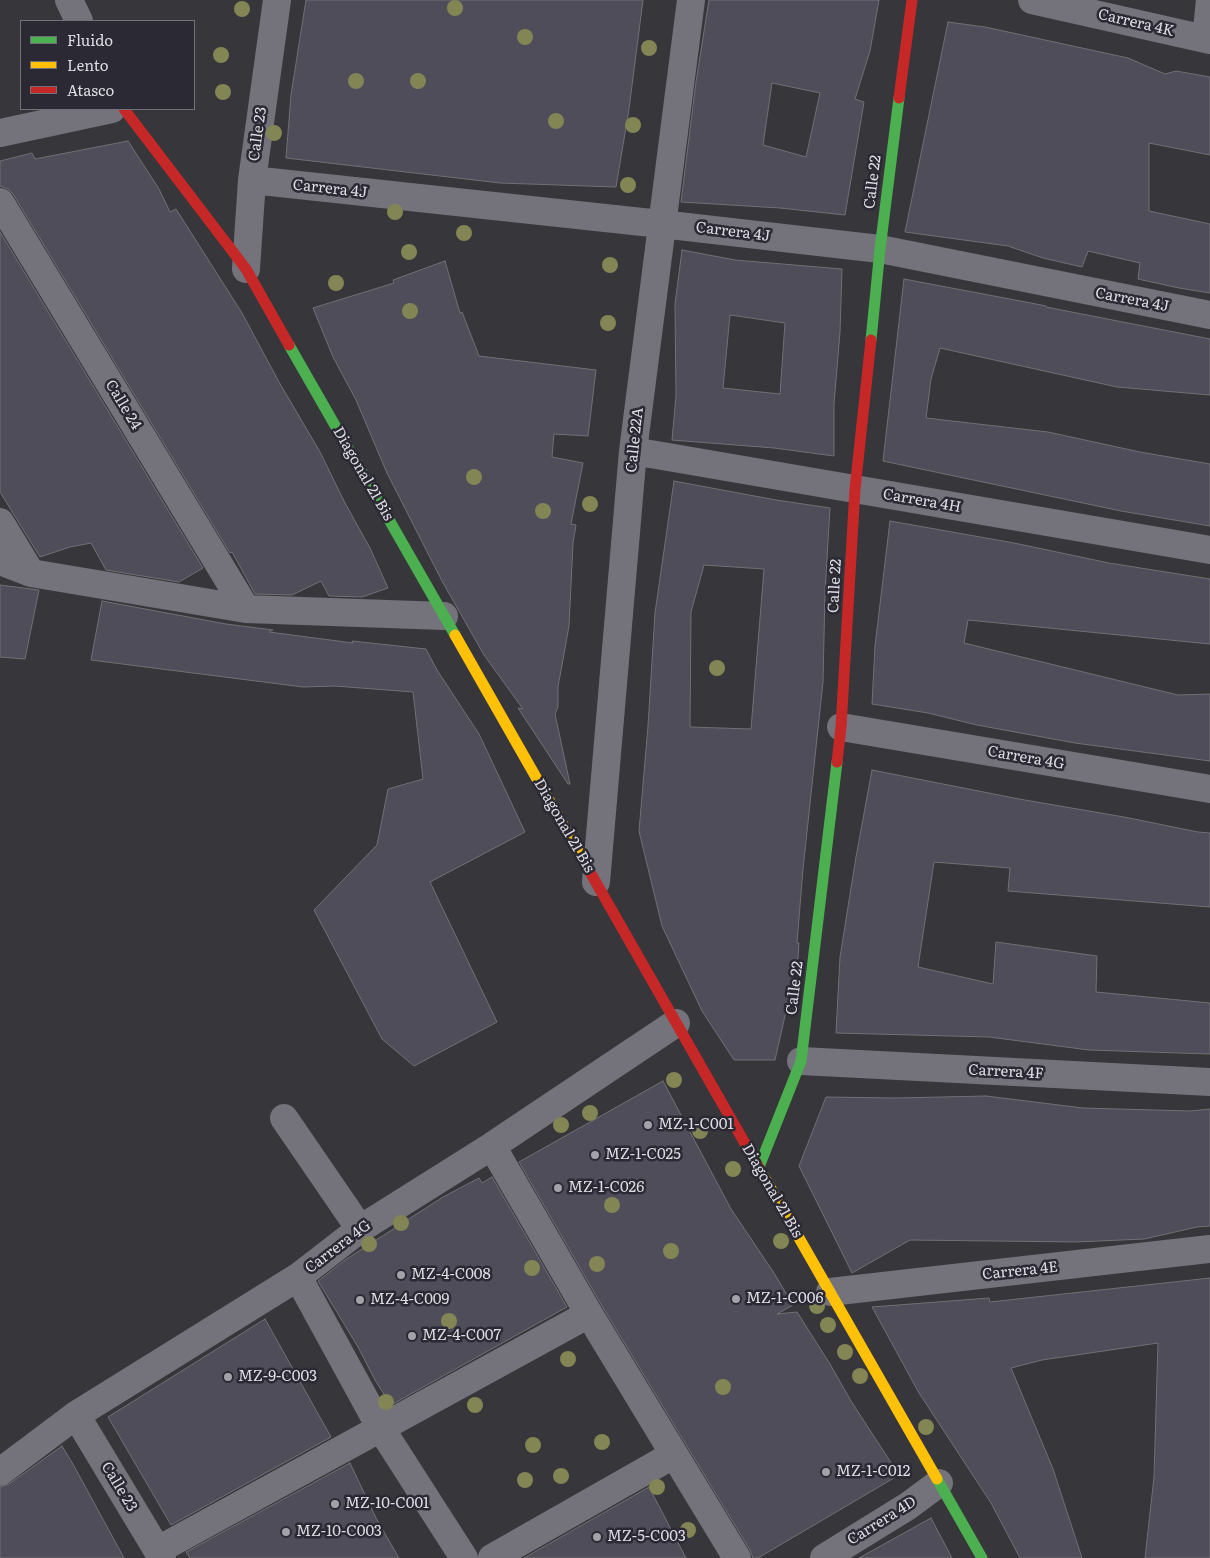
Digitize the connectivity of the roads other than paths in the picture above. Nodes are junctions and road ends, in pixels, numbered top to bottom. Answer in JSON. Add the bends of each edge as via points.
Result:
{"nodes":[{"id":1,"x":69,"y":0,"type":"edge"},
{"id":2,"x":277,"y":0,"type":"edge"},
{"id":3,"x":691,"y":0,"type":"edge"},
{"id":4,"x":912,"y":0,"type":"edge"},
{"id":5,"x":1032,"y":0,"type":"edge"},
{"id":6,"x":1210,"y":0,"type":"edge"},
{"id":7,"x":79,"y":20,"type":"edge"},
{"id":8,"x":1208,"y":40,"type":"edge"},
{"id":9,"x":107,"y":110,"type":"edge"},
{"id":10,"x":125,"y":110,"type":"edge"},
{"id":11,"x":0,"y":133,"type":"edge"},
{"id":12,"x":252,"y":180,"type":"junction"},
{"id":13,"x":0,"y":202,"type":"edge"},
{"id":14,"x":662,"y":224,"type":"junction"},
{"id":15,"x":880,"y":249,"type":"junction"},
{"id":16,"x":246,"y":269,"type":"junction"},
{"id":17,"x":1210,"y":315,"type":"edge"},
{"id":18,"x":634,"y":451,"type":"junction"},
{"id":19,"x":855,"y":489,"type":"junction"},
{"id":20,"x":0,"y":522,"type":"edge"},
{"id":21,"x":1210,"y":550,"type":"edge"},
{"id":22,"x":0,"y":562,"type":"edge"},
{"id":23,"x":31,"y":573,"type":"junction"},
{"id":24,"x":246,"y":609,"type":"junction"},
{"id":25,"x":444,"y":616,"type":"junction"},
{"id":26,"x":842,"y":727,"type":"junction"},
{"id":27,"x":1210,"y":789,"type":"edge"},
{"id":28,"x":596,"y":882,"type":"junction"},
{"id":29,"x":676,"y":1023,"type":"junction"},
{"id":30,"x":801,"y":1061,"type":"junction"},
{"id":31,"x":1210,"y":1082,"type":"edge"},
{"id":32,"x":284,"y":1118,"type":"dead end"},
{"id":33,"x":492,"y":1146,"type":"junction"},
{"id":34,"x":759,"y":1167,"type":"junction"},
{"id":35,"x":360,"y":1229,"type":"junction"},
{"id":36,"x":1210,"y":1249,"type":"edge"},
{"id":37,"x":298,"y":1277,"type":"junction"},
{"id":38,"x":830,"y":1292,"type":"junction"},
{"id":39,"x":589,"y":1314,"type":"junction"},
{"id":40,"x":76,"y":1416,"type":"junction"},
{"id":41,"x":380,"y":1427,"type":"junction"},
{"id":42,"x":673,"y":1455,"type":"junction"},
{"id":43,"x":0,"y":1472,"type":"edge"},
{"id":44,"x":939,"y":1483,"type":"junction"},
{"id":45,"x":160,"y":1554,"type":"edge"},
{"id":46,"x":464,"y":1558,"type":"edge"},
{"id":47,"x":492,"y":1558,"type":"edge"},
{"id":48,"x":738,"y":1558,"type":"edge"},
{"id":49,"x":824,"y":1558,"type":"edge"},
{"id":50,"x":982,"y":1558,"type":"edge"}],
"edges":[{"from":1,"to":7,"type":"street"},
{"from":2,"to":12,"type":"street","name":"Calle 23"},
{"from":3,"to":14,"type":"street","name":"Calle 22A"},
{"from":4,"to":15,"type":"street","name":"Calle 22"},
{"from":5,"to":8,"type":"street","name":"Carrera 4K"},
{"from":6,"to":8,"type":"street"},
{"from":9,"to":11,"type":"street"},
{"from":10,"to":16,"type":"street","name":"Diagonal 21 Bis"},
{"from":12,"to":14,"type":"street","name":"Carrera 4J"},
{"from":12,"to":16,"type":"street","name":"Calle 23"},
{"from":13,"to":24,"type":"street","name":"Calle 24"},
{"from":14,"to":15,"type":"street","name":"Carrera 4J"},
{"from":14,"to":18,"type":"street","name":"Calle 22A"},
{"from":15,"to":17,"type":"street","name":"Carrera 4J"},
{"from":15,"to":19,"type":"street","name":"Calle 22"},
{"from":16,"to":25,"type":"street","name":"Diagonal 21 Bis"},
{"from":18,"to":19,"type":"street","name":"Carrera 4H"},
{"from":18,"to":28,"type":"street","name":"Calle 22A"},
{"from":19,"to":21,"type":"street","name":"Carrera 4H"},
{"from":19,"to":26,"type":"street","name":"Calle 22"},
{"from":20,"to":23,"type":"street"},
{"from":22,"to":23,"type":"street"},
{"from":23,"to":24,"type":"street"},
{"from":24,"to":25,"type":"street"},
{"from":25,"to":28,"type":"street","name":"Diagonal 21 Bis"},
{"from":26,"to":27,"type":"street","name":"Carrera 4G"},
{"from":26,"to":30,"type":"street","name":"Calle 22"},
{"from":28,"to":29,"type":"street","name":"Diagonal 21 Bis"},
{"from":29,"to":33,"type":"street","name":"Carrera 4G"},
{"from":29,"to":34,"type":"street","name":"Diagonal 21 Bis"},
{"from":30,"to":31,"type":"street","name":"Carrera 4F"},
{"from":30,"to":34,"type":"street","name":"Calle 22"},
{"from":32,"to":35,"type":"street"},
{"from":33,"to":35,"type":"street","name":"Carrera 4G"},
{"from":33,"to":39,"type":"street"},
{"from":34,"to":38,"type":"street","name":"Diagonal 21 Bis"},
{"from":35,"to":37,"type":"street","name":"Carrera 4G"},
{"from":36,"to":38,"type":"street","name":"Carrera 4E"},
{"from":37,"to":40,"type":"street","name":"Carrera 4G"},
{"from":37,"to":41,"type":"street"},
{"from":38,"to":44,"type":"street","name":"Diagonal 21 Bis"},
{"from":39,"to":41,"type":"street"},
{"from":39,"to":42,"type":"street"},
{"from":40,"to":43,"type":"street","name":"Carrera 4G"},
{"from":40,"to":45,"type":"street","name":"Calle 23"},
{"from":41,"to":45,"type":"street"},
{"from":41,"to":46,"type":"street"},
{"from":42,"to":47,"type":"street"},
{"from":42,"to":48,"type":"street"},
{"from":44,"to":49,"type":"street","name":"Carrera 4D"},
{"from":44,"to":50,"type":"street","name":"Diagonal 21 Bis"}]}
